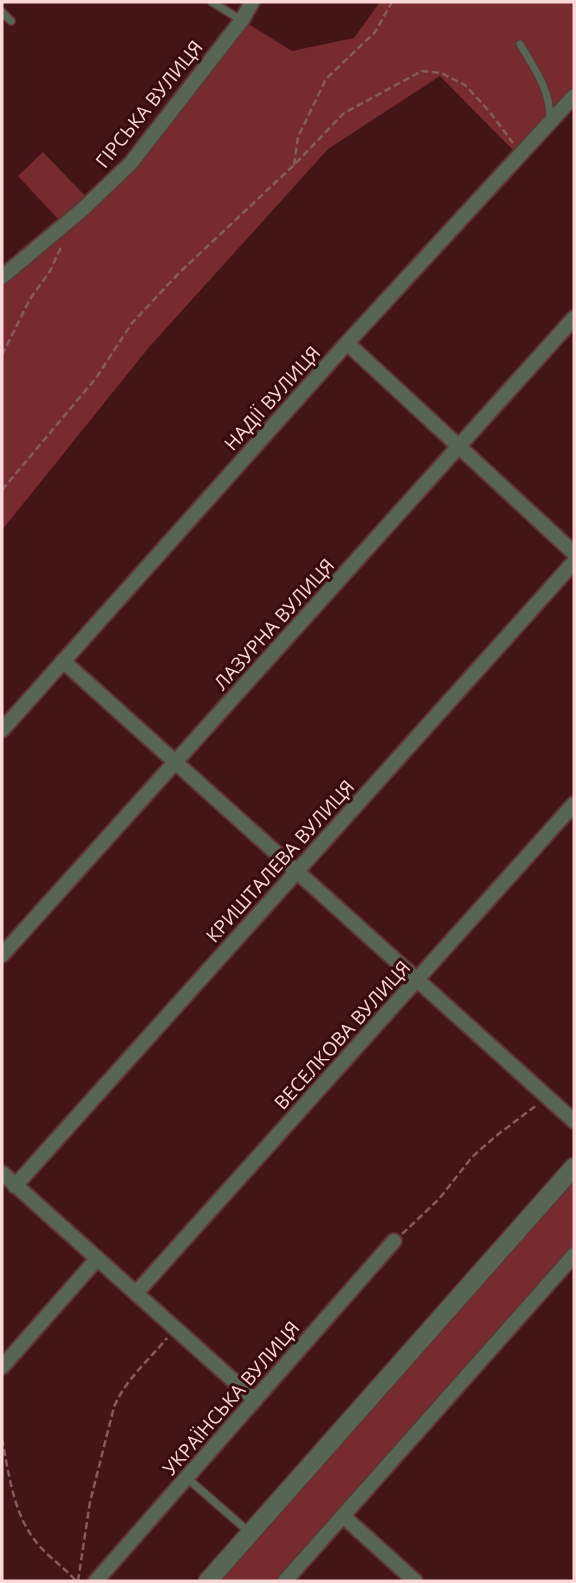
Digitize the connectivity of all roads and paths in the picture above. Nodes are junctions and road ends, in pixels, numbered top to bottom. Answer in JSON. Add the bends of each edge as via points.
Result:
{"nodes":[{"id":1,"x":212,"y":2,"type":"edge"},
{"id":2,"x":252,"y":2,"type":"edge"},
{"id":3,"x":392,"y":2,"type":"edge"},
{"id":4,"x":2,"y":12,"type":"edge"},
{"id":5,"x":242,"y":20,"type":"junction"},
{"id":6,"x":11,"y":21,"type":"dead end"},
{"id":7,"x":520,"y":44,"type":"dead end"},
{"id":8,"x":574,"y":96,"type":"edge"},
{"id":9,"x":550,"y":122,"type":"junction"},
{"id":10,"x":521,"y":154,"type":"junction"},
{"id":11,"x":294,"y":165,"type":"junction"},
{"id":12,"x":64,"y":242,"type":"dead end"},
{"id":13,"x":2,"y":277,"type":"edge"},
{"id":14,"x":574,"y":318,"type":"edge"},
{"id":15,"x":347,"y":343,"type":"junction"},
{"id":16,"x":2,"y":355,"type":"edge"},
{"id":17,"x":459,"y":447,"type":"junction"},
{"id":18,"x":2,"y":490,"type":"edge"},
{"id":19,"x":574,"y":553,"type":"edge"},
{"id":20,"x":574,"y":562,"type":"edge"},
{"id":21,"x":63,"y":661,"type":"junction"},
{"id":22,"x":2,"y":730,"type":"edge"},
{"id":23,"x":175,"y":762,"type":"junction"},
{"id":24,"x":574,"y":804,"type":"edge"},
{"id":25,"x":297,"y":872,"type":"junction"},
{"id":26,"x":2,"y":955,"type":"edge"},
{"id":27,"x":417,"y":980,"type":"junction"},
{"id":28,"x":547,"y":1096,"type":"junction"},
{"id":29,"x":574,"y":1121,"type":"edge"},
{"id":30,"x":574,"y":1167,"type":"edge"},
{"id":31,"x":2,"y":1173,"type":"edge"},
{"id":32,"x":15,"y":1186,"type":"junction"},
{"id":33,"x":394,"y":1241,"type":"joint"},
{"id":34,"x":574,"y":1255,"type":"edge"},
{"id":35,"x":97,"y":1259,"type":"junction"},
{"id":36,"x":138,"y":1291,"type":"dead end"},
{"id":37,"x":174,"y":1328,"type":"junction"},
{"id":38,"x":2,"y":1367,"type":"edge"},
{"id":39,"x":255,"y":1400,"type":"junction"},
{"id":40,"x":2,"y":1439,"type":"edge"},
{"id":41,"x":187,"y":1478,"type":"junction"},
{"id":42,"x":343,"y":1516,"type":"junction"},
{"id":43,"x":250,"y":1533,"type":"junction"},
{"id":44,"x":77,"y":1581,"type":"edge"},
{"id":45,"x":96,"y":1581,"type":"edge"},
{"id":46,"x":208,"y":1581,"type":"edge"},
{"id":47,"x":285,"y":1581,"type":"edge"},
{"id":48,"x":415,"y":1581,"type":"edge"}],
"edges":[{"from":1,"to":5,"type":"lane"},
{"from":2,"to":5,"type":"street","name":"ГІРСЬКА ВУЛИЦЯ"},
{"from":3,"to":11,"type":"path","via":[[375,32],[326,79],[298,137]]},
{"from":4,"to":6,"type":"lane"},
{"from":5,"to":13,"type":"street","name":"ГІРСЬКА ВУЛИЦЯ","via":[[131,163]]},
{"from":7,"to":9,"type":"lane","via":[[540,75]]},
{"from":8,"to":9,"type":"street","name":"НАДІЇ ВУЛИЦЯ"},
{"from":9,"to":10,"type":"street","name":"НАДІЇ ВУЛИЦЯ"},
{"from":10,"to":11,"type":"path","via":[[465,85],[441,73],[422,71],[344,113]]},
{"from":10,"to":15,"type":"street","name":"НАДІЇ ВУЛИЦЯ"},
{"from":11,"to":18,"type":"path","via":[[132,323],[96,378]]},
{"from":12,"to":16,"type":"path"},
{"from":14,"to":17,"type":"street","name":"ЛАЗУРНА ВУЛИЦЯ"},
{"from":15,"to":17,"type":"street"},
{"from":15,"to":21,"type":"street","name":"НАДІЇ ВУЛИЦЯ"},
{"from":17,"to":19,"type":"street"},
{"from":17,"to":23,"type":"street","name":"ЛАЗУРНА ВУЛИЦЯ"},
{"from":20,"to":25,"type":"street","name":"КРИШТАЛЕВА ВУЛИЦЯ"},
{"from":21,"to":22,"type":"street","name":"НАДІЇ ВУЛИЦЯ"},
{"from":21,"to":23,"type":"street"},
{"from":23,"to":25,"type":"street"},
{"from":23,"to":26,"type":"street","name":"ЛАЗУРНА ВУЛИЦЯ"},
{"from":24,"to":27,"type":"street","name":"ВЕСЕЛКОВА ВУЛИЦЯ"},
{"from":25,"to":27,"type":"street"},
{"from":25,"to":32,"type":"street","name":"КРИШТАЛЕВА ВУЛИЦЯ"},
{"from":27,"to":28,"type":"street"},
{"from":27,"to":36,"type":"street","name":"ВЕСЕЛКОВА ВУЛИЦЯ"},
{"from":28,"to":29,"type":"street"},
{"from":28,"to":33,"type":"path","via":[[472,1157],[439,1199]]},
{"from":30,"to":43,"type":"street"},
{"from":31,"to":32,"type":"street"},
{"from":32,"to":35,"type":"street"},
{"from":33,"to":39,"type":"street","name":"УКРАЇНСЬКА ВУЛИЦЯ"},
{"from":34,"to":42,"type":"street"},
{"from":35,"to":37,"type":"street"},
{"from":35,"to":38,"type":"street"},
{"from":37,"to":39,"type":"street"},
{"from":37,"to":44,"type":"path","via":[[131,1377],[114,1407],[90,1502]]},
{"from":39,"to":41,"type":"street","name":"УКРАЇНСЬКА ВУЛИЦЯ"},
{"from":40,"to":44,"type":"path","via":[[13,1495],[27,1530]]},
{"from":41,"to":43,"type":"lane"},
{"from":41,"to":45,"type":"street","name":"УКРАЇНСЬКА ВУЛИЦЯ"},
{"from":42,"to":47,"type":"street"},
{"from":42,"to":48,"type":"street"},
{"from":43,"to":46,"type":"street"}]}
